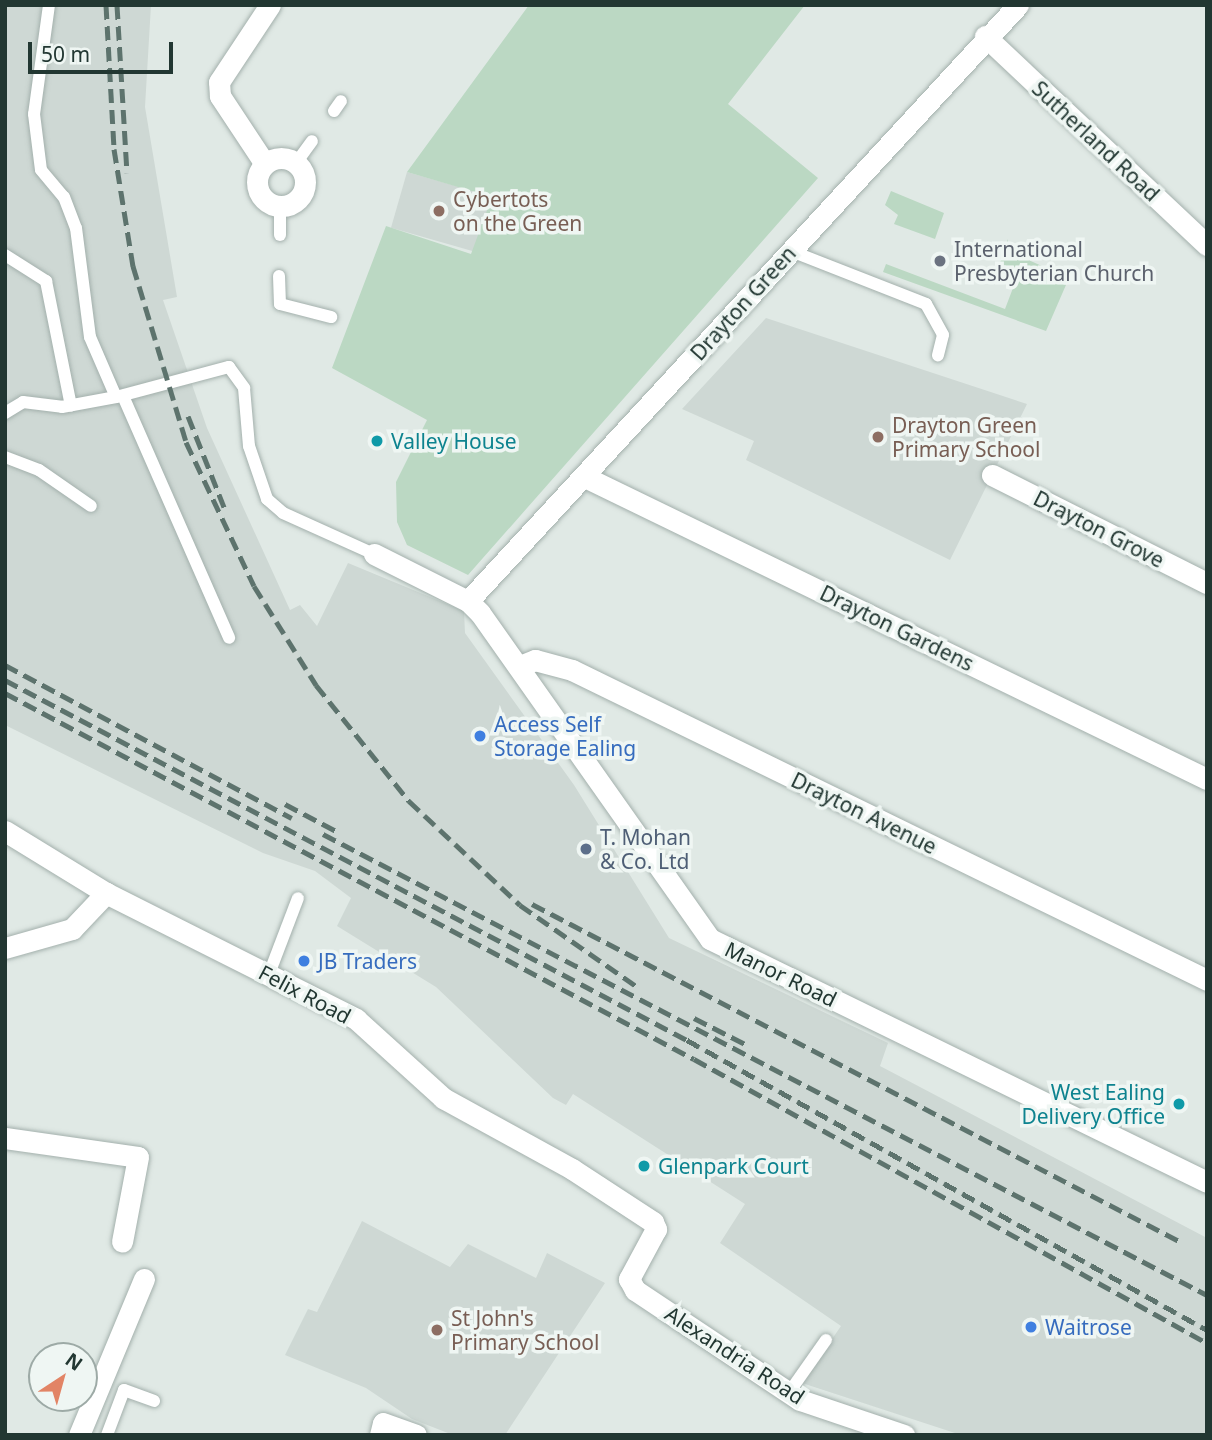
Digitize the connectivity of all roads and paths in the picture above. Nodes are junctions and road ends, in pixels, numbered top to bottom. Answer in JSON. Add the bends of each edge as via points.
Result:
{"nodes":[{"id":1,"x":49,"y":5,"type":"edge"},
{"id":2,"x":270,"y":5,"type":"edge"},
{"id":3,"x":1018,"y":5,"type":"edge"},
{"id":4,"x":985,"y":36,"type":"junction"},
{"id":5,"x":312,"y":141,"type":"dead end"},
{"id":6,"x":296,"y":163,"type":"junction"},
{"id":7,"x":265,"y":164,"type":"junction"},
{"id":8,"x":280,"y":206,"type":"junction"},
{"id":9,"x":280,"y":235,"type":"dead end"},
{"id":10,"x":1207,"y":246,"type":"edge"},
{"id":11,"x":791,"y":251,"type":"junction"},
{"id":12,"x":5,"y":255,"type":"edge"},
{"id":13,"x":279,"y":276,"type":"dead end"},
{"id":14,"x":331,"y":317,"type":"dead end"},
{"id":15,"x":938,"y":355,"type":"dead end"},
{"id":16,"x":120,"y":397,"type":"junction"},
{"id":17,"x":71,"y":405,"type":"junction"},
{"id":18,"x":5,"y":413,"type":"edge"},
{"id":19,"x":5,"y":457,"type":"edge"},
{"id":20,"x":992,"y":475,"type":"dead end"},
{"id":21,"x":587,"y":478,"type":"junction"},
{"id":22,"x":91,"y":506,"type":"dead end"},
{"id":23,"x":374,"y":555,"type":"joint"},
{"id":24,"x":1207,"y":583,"type":"edge"},
{"id":25,"x":468,"y":601,"type":"junction"},
{"id":26,"x":229,"y":638,"type":"dead end"},
{"id":27,"x":520,"y":666,"type":"junction"},
{"id":28,"x":1207,"y":779,"type":"edge"},
{"id":29,"x":5,"y":831,"type":"edge"},
{"id":30,"x":106,"y":893,"type":"junction"},
{"id":31,"x":298,"y":898,"type":"dead end"},
{"id":32,"x":5,"y":948,"type":"edge"},
{"id":33,"x":269,"y":974,"type":"junction"},
{"id":34,"x":1207,"y":980,"type":"edge"},
{"id":35,"x":5,"y":1138,"type":"edge"},
{"id":36,"x":1207,"y":1182,"type":"edge"},
{"id":37,"x":656,"y":1229,"type":"joint"},
{"id":38,"x":122,"y":1242,"type":"dead end"},
{"id":39,"x":144,"y":1279,"type":"dead end"},
{"id":40,"x":826,"y":1340,"type":"dead end"},
{"id":41,"x":789,"y":1394,"type":"junction"},
{"id":42,"x":154,"y":1401,"type":"dead end"},
{"id":43,"x":382,"y":1429,"type":"edge"},
{"id":44,"x":79,"y":1435,"type":"edge"},
{"id":45,"x":107,"y":1435,"type":"edge"},
{"id":46,"x":416,"y":1435,"type":"edge"},
{"id":47,"x":904,"y":1435,"type":"edge"}],
"edges":[{"from":1,"to":16,"type":"lane","via":[[34,114],[41,170],[59,188],[76,228],[90,337]]},
{"from":2,"to":7,"type":"street","via":[[219,82],[220,96]]},
{"from":3,"to":4,"type":"street","name":"Drayton Green"},
{"from":4,"to":10,"type":"street","name":"Sutherland Road"},
{"from":4,"to":11,"type":"street","name":"Drayton Green"},
{"from":5,"to":6,"type":"lane"},
{"from":6,"to":7,"type":"street","via":[[284,158]]},
{"from":6,"to":8,"type":"street","via":[[303,190]]},
{"from":7,"to":8,"type":"street","via":[[257,186],[265,200]]},
{"from":8,"to":9,"type":"lane"},
{"from":11,"to":15,"type":"lane","via":[[926,304],[943,335]]},
{"from":11,"to":21,"type":"street","name":"Drayton Green"},
{"from":12,"to":17,"type":"lane","via":[[46,281]]},
{"from":13,"to":14,"type":"lane","via":[[280,304]]},
{"from":16,"to":17,"type":"lane"},
{"from":16,"to":23,"type":"lane","via":[[229,367],[244,388],[249,446],[267,499],[283,513]]},
{"from":16,"to":26,"type":"lane"},
{"from":17,"to":18,"type":"lane","via":[[23,402]]},
{"from":19,"to":22,"type":"lane","via":[[39,470]]},
{"from":20,"to":24,"type":"street","name":"Drayton Grove"},
{"from":21,"to":25,"type":"street","name":"Drayton Green"},
{"from":21,"to":28,"type":"street","name":"Drayton Gardens"},
{"from":23,"to":25,"type":"street","name":"Manor Road"},
{"from":25,"to":27,"type":"street","name":"Manor Road"},
{"from":27,"to":34,"type":"street","name":"Drayton Avenue","via":[[535,660],[572,670]]},
{"from":27,"to":36,"type":"street","name":"Manor Road","via":[[710,939]]},
{"from":29,"to":30,"type":"street","name":"Felix Road"},
{"from":30,"to":32,"type":"street","via":[[72,929]]},
{"from":30,"to":33,"type":"street","name":"Felix Road"},
{"from":31,"to":33,"type":"lane"},
{"from":33,"to":37,"type":"street","name":"Felix Road","via":[[356,1019],[443,1098],[572,1168]]},
{"from":35,"to":38,"type":"street","via":[[138,1157]]},
{"from":37,"to":41,"type":"street","name":"Alexandria Road","via":[[631,1271],[635,1290]]},
{"from":39,"to":44,"type":"street"},
{"from":40,"to":41,"type":"lane"},
{"from":41,"to":47,"type":"street","name":"Alexandria Road"},
{"from":42,"to":45,"type":"lane","via":[[124,1390]]},
{"from":43,"to":46,"type":"street"}]}
